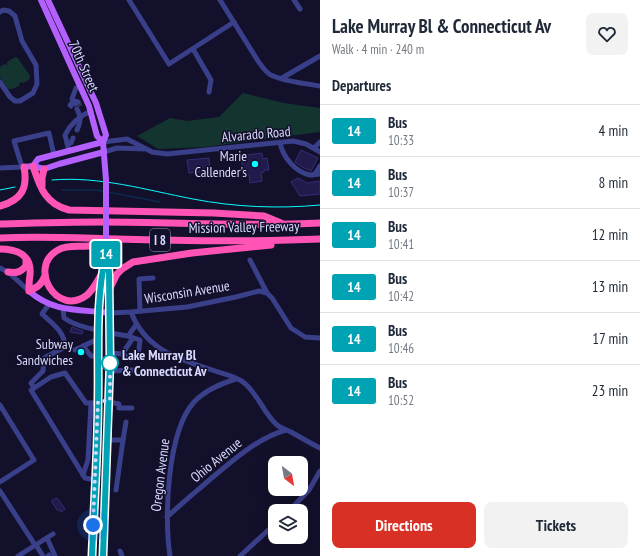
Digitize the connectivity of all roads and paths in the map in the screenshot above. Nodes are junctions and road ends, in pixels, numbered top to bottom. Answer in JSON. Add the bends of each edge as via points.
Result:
{"nodes":[{"id":1,"x":41,"y":0,"type":"edge"},
{"id":2,"x":48,"y":0,"type":"edge"},
{"id":3,"x":129,"y":0,"type":"edge"},
{"id":4,"x":220,"y":0,"type":"edge"},
{"id":5,"x":294,"y":0,"type":"edge"},
{"id":6,"x":300,"y":9,"type":"dead end"},
{"id":7,"x":0,"y":12,"type":"edge"},
{"id":8,"x":234,"y":22,"type":"junction"},
{"id":9,"x":193,"y":48,"type":"junction"},
{"id":10,"x":320,"y":56,"type":"edge"},
{"id":11,"x":282,"y":78,"type":"junction"},
{"id":12,"x":0,"y":82,"type":"edge"},
{"id":13,"x":81,"y":86,"type":"junction"},
{"id":14,"x":320,"y":86,"type":"edge"},
{"id":15,"x":209,"y":92,"type":"dead end"},
{"id":16,"x":76,"y":107,"type":"junction"},
{"id":17,"x":91,"y":111,"type":"junction"},
{"id":18,"x":77,"y":130,"type":"dead end"},
{"id":19,"x":73,"y":138,"type":"dead end"},
{"id":20,"x":103,"y":142,"type":"junction"},
{"id":21,"x":320,"y":142,"type":"edge"},
{"id":22,"x":280,"y":143,"type":"junction"},
{"id":23,"x":68,"y":147,"type":"junction"},
{"id":24,"x":314,"y":148,"type":"junction"},
{"id":25,"x":144,"y":149,"type":"junction"},
{"id":26,"x":104,"y":152,"type":"junction"},
{"id":27,"x":320,"y":152,"type":"edge"},
{"id":28,"x":54,"y":154,"type":"junction"},
{"id":29,"x":32,"y":166,"type":"junction"},
{"id":30,"x":320,"y":166,"type":"edge"},
{"id":31,"x":23,"y":167,"type":"junction"},
{"id":32,"x":0,"y":168,"type":"edge"},
{"id":33,"x":44,"y":170,"type":"junction"},
{"id":34,"x":318,"y":174,"type":"edge"},
{"id":35,"x":42,"y":188,"type":"junction"},
{"id":36,"x":0,"y":206,"type":"edge"},
{"id":37,"x":320,"y":223,"type":"edge"},
{"id":38,"x":0,"y":224,"type":"edge"},
{"id":39,"x":285,"y":224,"type":"junction"},
{"id":40,"x":0,"y":238,"type":"edge"},
{"id":41,"x":114,"y":239,"type":"junction"},
{"id":42,"x":320,"y":239,"type":"edge"},
{"id":43,"x":0,"y":249,"type":"edge"},
{"id":44,"x":106,"y":254,"type":"junction"},
{"id":45,"x":26,"y":259,"type":"junction"},
{"id":46,"x":250,"y":260,"type":"dead end"},
{"id":47,"x":0,"y":268,"type":"edge"},
{"id":48,"x":8,"y":272,"type":"junction"},
{"id":49,"x":45,"y":275,"type":"junction"},
{"id":50,"x":101,"y":275,"type":"junction"},
{"id":51,"x":153,"y":278,"type":"dead end"},
{"id":52,"x":109,"y":290,"type":"junction"},
{"id":53,"x":29,"y":291,"type":"junction"},
{"id":54,"x":267,"y":293,"type":"junction"},
{"id":55,"x":49,"y":304,"type":"junction"},
{"id":56,"x":63,"y":309,"type":"junction"},
{"id":57,"x":140,"y":311,"type":"junction"},
{"id":58,"x":99,"y":312,"type":"junction"},
{"id":59,"x":131,"y":312,"type":"junction"},
{"id":60,"x":110,"y":313,"type":"junction"},
{"id":61,"x":136,"y":325,"type":"junction"},
{"id":62,"x":98,"y":330,"type":"junction"},
{"id":63,"x":110,"y":333,"type":"junction"},
{"id":64,"x":131,"y":337,"type":"junction"},
{"id":65,"x":320,"y":338,"type":"edge"},
{"id":66,"x":98,"y":339,"type":"junction"},
{"id":67,"x":83,"y":346,"type":"junction"},
{"id":68,"x":74,"y":350,"type":"dead end"},
{"id":69,"x":110,"y":353,"type":"junction"},
{"id":70,"x":122,"y":354,"type":"junction"},
{"id":71,"x":99,"y":356,"type":"junction"},
{"id":72,"x":110,"y":370,"type":"junction"},
{"id":73,"x":135,"y":370,"type":"dead end"},
{"id":74,"x":236,"y":379,"type":"junction"},
{"id":75,"x":34,"y":388,"type":"junction"},
{"id":76,"x":109,"y":401,"type":"junction"},
{"id":77,"x":98,"y":402,"type":"junction"},
{"id":78,"x":91,"y":403,"type":"junction"},
{"id":79,"x":0,"y":405,"type":"edge"},
{"id":80,"x":132,"y":408,"type":"dead end"},
{"id":81,"x":126,"y":422,"type":"dead end"},
{"id":82,"x":286,"y":430,"type":"junction"},
{"id":83,"x":108,"y":440,"type":"junction"},
{"id":84,"x":123,"y":440,"type":"junction"},
{"id":85,"x":320,"y":448,"type":"edge"},
{"id":86,"x":320,"y":471,"type":"edge"},
{"id":87,"x":83,"y":475,"type":"junction"},
{"id":88,"x":95,"y":480,"type":"junction"},
{"id":89,"x":107,"y":480,"type":"junction"},
{"id":90,"x":117,"y":481,"type":"junction"},
{"id":91,"x":0,"y":482,"type":"edge"},
{"id":92,"x":116,"y":490,"type":"dead end"},
{"id":93,"x":0,"y":491,"type":"edge"},
{"id":94,"x":296,"y":504,"type":"edge"},
{"id":95,"x":167,"y":517,"type":"junction"},
{"id":96,"x":268,"y":530,"type":"edge"},
{"id":97,"x":52,"y":534,"type":"dead end"},
{"id":98,"x":47,"y":538,"type":"junction"},
{"id":99,"x":35,"y":545,"type":"junction"},
{"id":100,"x":18,"y":556,"type":"edge"},
{"id":101,"x":43,"y":556,"type":"edge"},
{"id":102,"x":51,"y":556,"type":"edge"},
{"id":103,"x":92,"y":556,"type":"edge"},
{"id":104,"x":103,"y":556,"type":"edge"},
{"id":105,"x":170,"y":556,"type":"edge"},
{"id":106,"x":240,"y":556,"type":"edge"}],
"edges":[{"from":1,"to":13,"type":"main road","name":"70th Street"},
{"from":2,"to":20,"type":"main road","name":"70th Street","via":[[99,111],[106,134]]},
{"from":3,"to":9,"type":"street","via":[[169,64]]},
{"from":4,"to":8,"type":"street"},
{"from":5,"to":6,"type":"street"},
{"from":7,"to":12,"type":"street","via":[[9,11],[15,16],[22,41],[36,65],[37,84],[34,93],[15,101]]},
{"from":8,"to":9,"type":"street"},
{"from":8,"to":11,"type":"street","via":[[265,70]]},
{"from":9,"to":15,"type":"street","via":[[211,80]]},
{"from":10,"to":11,"type":"street"},
{"from":11,"to":14,"type":"street"},
{"from":13,"to":16,"type":"street","via":[[76,88],[72,99]]},
{"from":13,"to":17,"type":"main road","name":"70th Street"},
{"from":16,"to":17,"type":"street"},
{"from":16,"to":18,"type":"street","via":[[81,122]]},
{"from":16,"to":23,"type":"street","via":[[65,134]]},
{"from":17,"to":20,"type":"main road","name":"70th Street","via":[[97,136]]},
{"from":19,"to":23,"type":"street"},
{"from":20,"to":23,"type":"main road","name":"Alvarado Road"},
{"from":20,"to":25,"type":"street","name":"Alvarado Road","via":[[127,139]]},
{"from":20,"to":26,"type":"main road","name":"70th Street"},
{"from":21,"to":24,"type":"street"},
{"from":22,"to":24,"type":"street","name":"Alvarado Road","via":[[293,142]]},
{"from":22,"to":25,"type":"street","name":"Alvarado Road","via":[[167,154]]},
{"from":22,"to":34,"type":"street","via":[[292,167],[309,175]]},
{"from":23,"to":28,"type":"main road","name":"Alvarado Road"},
{"from":24,"to":27,"type":"street","name":"Alvarado Road"},
{"from":25,"to":26,"type":"street","name":"Alvarado Road","via":[[117,148]]},
{"from":26,"to":33,"type":"main road","name":"Alvarado Road"},
{"from":26,"to":44,"type":"main road","name":"70th Street","bridge":true},
{"from":28,"to":29,"type":"main road","name":"Alvarado Road","via":[[38,159]]},
{"from":28,"to":31,"type":"street","via":[[49,133],[14,142]]},
{"from":29,"to":31,"type":"main road","name":"Alvarado Road"},
{"from":29,"to":33,"type":"main road","name":"Alvarado Road"},
{"from":29,"to":35,"type":"highway"},
{"from":30,"to":34,"type":"street"},
{"from":31,"to":32,"type":"street","name":"Alvarado Road"},
{"from":31,"to":36,"type":"highway","via":[[26,176],[25,189],[10,203]]},
{"from":33,"to":35,"type":"highway"},
{"from":35,"to":39,"type":"highway","via":[[53,204],[69,210],[221,213],[264,216]]},
{"from":37,"to":39,"type":"highway","name":"Mission Valley Freeway","number":"I 8"},
{"from":38,"to":39,"type":"highway","name":"Mission Valley Freeway","number":"I 8"},
{"from":40,"to":41,"type":"highway","name":"Mission Valley Freeway","number":"I 8","via":[[33,236]]},
{"from":41,"to":42,"type":"highway","name":"Mission Valley Freeway","number":"I 8"},
{"from":41,"to":49,"type":"highway","via":[[89,246],[58,250],[48,260]]},
{"from":42,"to":52,"type":"highway","via":[[133,262],[117,274]]},
{"from":43,"to":45,"type":"highway","via":[[13,249]]},
{"from":44,"to":50,"type":"main road"},
{"from":44,"to":52,"type":"main road"},
{"from":45,"to":48,"type":"highway","via":[[26,266],[21,272]]},
{"from":45,"to":53,"type":"highway","via":[[30,267]]},
{"from":46,"to":54,"type":"street"},
{"from":47,"to":48,"type":"street"},
{"from":48,"to":53,"type":"street"},
{"from":49,"to":50,"type":"highway","via":[[48,287],[62,299],[70,301],[88,295]]},
{"from":49,"to":53,"type":"highway","via":[[38,287]]},
{"from":50,"to":58,"type":"main road"},
{"from":51,"to":57,"type":"street","via":[[139,279]]},
{"from":52,"to":60,"type":"main road"},
{"from":53,"to":55,"type":"main road"},
{"from":54,"to":57,"type":"street","name":"Wisconsin Avenue","via":[[258,291],[187,307]]},
{"from":54,"to":65,"type":"street","via":[[295,331],[305,337]]},
{"from":55,"to":56,"type":"main road"},
{"from":55,"to":75,"type":"street","via":[[42,314],[59,329],[65,347],[44,358],[43,371],[31,383]]},
{"from":56,"to":58,"type":"main road"},
{"from":56,"to":62,"type":"street","via":[[64,318],[71,323]]},
{"from":57,"to":59,"type":"street","name":"Wisconsin Avenue"},
{"from":58,"to":60,"type":"main road"},
{"from":58,"to":62,"type":"main road"},
{"from":59,"to":60,"type":"street","name":"Wisconsin Avenue"},
{"from":59,"to":61,"type":"street"},
{"from":60,"to":63,"type":"main road"},
{"from":61,"to":64,"type":"street"},
{"from":61,"to":74,"type":"street","via":[[163,351]]},
{"from":62,"to":66,"type":"main road"},
{"from":63,"to":64,"type":"street"},
{"from":63,"to":69,"type":"main road"},
{"from":64,"to":70,"type":"street"},
{"from":64,"to":70,"type":"street","via":[[140,340],[138,357],[131,359]]},
{"from":66,"to":67,"type":"street"},
{"from":66,"to":71,"type":"main road"},
{"from":67,"to":68,"type":"street"},
{"from":67,"to":71,"type":"street","via":[[91,356]]},
{"from":69,"to":70,"type":"street"},
{"from":69,"to":72,"type":"main road"},
{"from":71,"to":77,"type":"main road"},
{"from":72,"to":73,"type":"street"},
{"from":72,"to":76,"type":"main road"},
{"from":74,"to":82,"type":"street","via":[[243,382],[255,395],[277,425]]},
{"from":74,"to":95,"type":"street","name":"Oregon Avenue","via":[[204,393],[183,418],[178,430],[171,467]]},
{"from":75,"to":78,"type":"street","via":[[65,372],[86,403]]},
{"from":75,"to":87,"type":"street","via":[[31,390]]},
{"from":76,"to":77,"type":"main road"},
{"from":76,"to":80,"type":"street","via":[[119,404],[119,408]]},
{"from":76,"to":83,"type":"main road"},
{"from":77,"to":78,"type":"street"},
{"from":77,"to":88,"type":"main road"},
{"from":78,"to":87,"type":"street","via":[[88,460]]},
{"from":79,"to":91,"type":"street","via":[[34,460]]},
{"from":81,"to":84,"type":"street"},
{"from":82,"to":85,"type":"street"},
{"from":82,"to":95,"type":"street","name":"Ohio Avenue","via":[[277,432],[240,454]]},
{"from":83,"to":84,"type":"street"},
{"from":83,"to":89,"type":"main road"},
{"from":84,"to":90,"type":"street"},
{"from":86,"to":94,"type":"street","via":[[309,490]]},
{"from":87,"to":88,"type":"street"},
{"from":88,"to":89,"type":"main road"},
{"from":88,"to":103,"type":"main road"},
{"from":89,"to":90,"type":"street"},
{"from":89,"to":104,"type":"main road"},
{"from":90,"to":92,"type":"street"},
{"from":93,"to":99,"type":"street"},
{"from":95,"to":105,"type":"street","name":"Oregon Avenue"},
{"from":96,"to":106,"type":"street"},
{"from":97,"to":98,"type":"street"},
{"from":98,"to":99,"type":"street"},
{"from":98,"to":102,"type":"street"},
{"from":99,"to":100,"type":"street"},
{"from":99,"to":101,"type":"street"}]}
